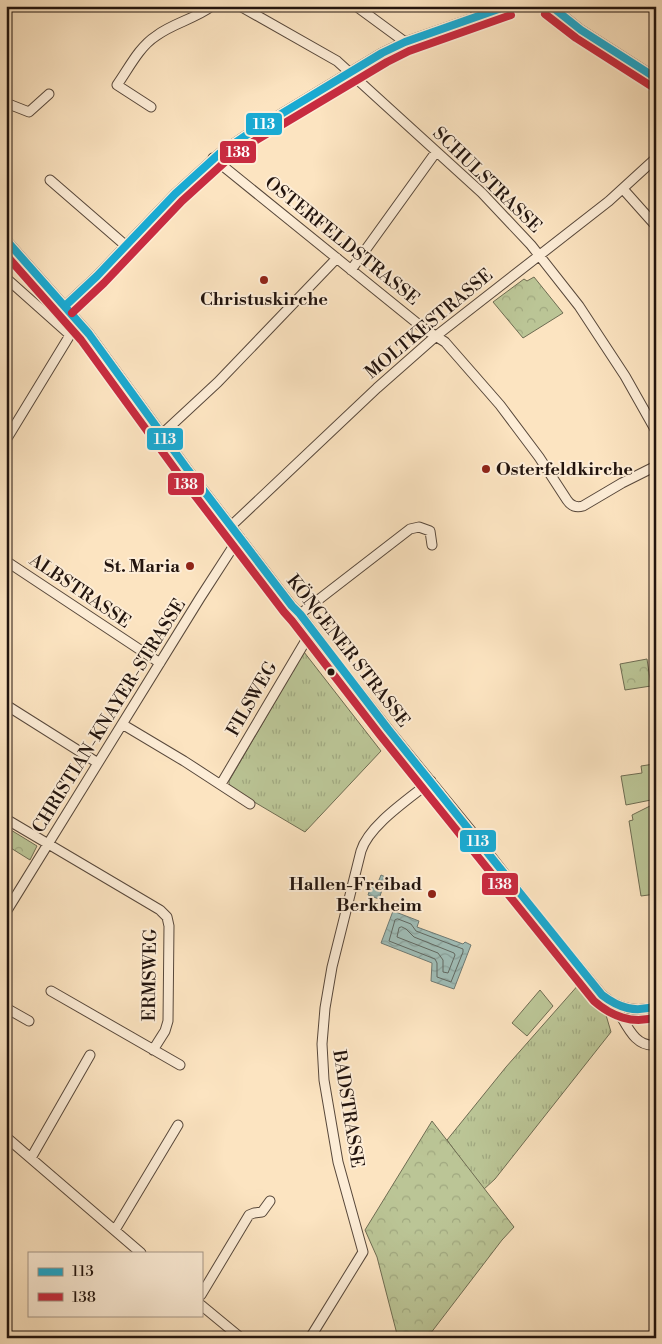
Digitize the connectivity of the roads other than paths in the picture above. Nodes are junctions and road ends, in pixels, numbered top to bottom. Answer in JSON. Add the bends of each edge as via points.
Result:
{"nodes":[{"id":1,"x":212,"y":6,"type":"edge"},
{"id":2,"x":240,"y":6,"type":"edge"},
{"id":3,"x":356,"y":6,"type":"edge"},
{"id":4,"x":474,"y":6,"type":"edge"},
{"id":5,"x":508,"y":6,"type":"edge"},
{"id":6,"x":551,"y":6,"type":"edge"},
{"id":7,"x":478,"y":17,"type":"junction"},
{"id":8,"x":405,"y":42,"type":"junction"},
{"id":9,"x":349,"y":72,"type":"junction"},
{"id":10,"x":656,"y":78,"type":"edge"},
{"id":11,"x":48,"y":94,"type":"dead end"},
{"id":12,"x":6,"y":103,"type":"edge"},
{"id":13,"x":150,"y":107,"type":"dead end"},
{"id":14,"x":436,"y":152,"type":"junction"},
{"id":15,"x":213,"y":158,"type":"junction"},
{"id":16,"x":656,"y":158,"type":"edge"},
{"id":17,"x":50,"y":180,"type":"dead end"},
{"id":18,"x":623,"y":189,"type":"junction"},
{"id":19,"x":656,"y":226,"type":"edge"},
{"id":20,"x":6,"y":240,"type":"edge"},
{"id":21,"x":125,"y":246,"type":"junction"},
{"id":22,"x":539,"y":256,"type":"junction"},
{"id":23,"x":337,"y":258,"type":"junction"},
{"id":24,"x":351,"y":270,"type":"junction"},
{"id":25,"x":6,"y":278,"type":"edge"},
{"id":26,"x":66,"y":306,"type":"junction"},
{"id":27,"x":81,"y":325,"type":"junction"},
{"id":28,"x":70,"y":335,"type":"junction"},
{"id":29,"x":436,"y":336,"type":"junction"},
{"id":30,"x":656,"y":431,"type":"edge"},
{"id":31,"x":162,"y":434,"type":"junction"},
{"id":32,"x":7,"y":439,"type":"edge"},
{"id":33,"x":656,"y":466,"type":"edge"},
{"id":34,"x":231,"y":526,"type":"junction"},
{"id":35,"x":240,"y":538,"type":"junction"},
{"id":36,"x":432,"y":545,"type":"dead end"},
{"id":37,"x":6,"y":561,"type":"edge"},
{"id":38,"x":300,"y":614,"type":"junction"},
{"id":39,"x":312,"y":630,"type":"junction"},
{"id":40,"x":160,"y":664,"type":"junction"},
{"id":41,"x":6,"y":705,"type":"edge"},
{"id":42,"x":122,"y":724,"type":"junction"},
{"id":43,"x":98,"y":764,"type":"junction"},
{"id":44,"x":430,"y":781,"type":"junction"},
{"id":45,"x":221,"y":784,"type":"junction"},
{"id":46,"x":250,"y":804,"type":"dead end"},
{"id":47,"x":6,"y":819,"type":"edge"},
{"id":48,"x":48,"y":845,"type":"junction"},
{"id":49,"x":6,"y":912,"type":"edge"},
{"id":50,"x":51,"y":991,"type":"dead end"},
{"id":51,"x":612,"y":1003,"type":"junction"},
{"id":52,"x":656,"y":1006,"type":"edge"},
{"id":53,"x":6,"y":1008,"type":"edge"},
{"id":54,"x":29,"y":1021,"type":"dead end"},
{"id":55,"x":656,"y":1045,"type":"edge"},
{"id":56,"x":153,"y":1050,"type":"junction"},
{"id":57,"x":90,"y":1055,"type":"dead end"},
{"id":58,"x":180,"y":1065,"type":"dead end"},
{"id":59,"x":178,"y":1125,"type":"dead end"},
{"id":60,"x":6,"y":1137,"type":"edge"},
{"id":61,"x":31,"y":1158,"type":"junction"},
{"id":62,"x":270,"y":1200,"type":"dead end"},
{"id":63,"x":115,"y":1230,"type":"junction"},
{"id":64,"x":140,"y":1252,"type":"edge"},
{"id":65,"x":202,"y":1293,"type":"edge"},
{"id":66,"x":202,"y":1306,"type":"edge"},
{"id":67,"x":241,"y":1338,"type":"edge"},
{"id":68,"x":310,"y":1338,"type":"edge"}],
"edges":[{"from":1,"to":13,"type":"street","via":[[150,40],[117,85]]},
{"from":2,"to":9,"type":"street","name":"SCHULSTRASSE","via":[[337,61]]},
{"from":3,"to":8,"type":"street"},
{"from":4,"to":7,"type":"street"},
{"from":5,"to":7,"type":"street"},
{"from":6,"to":10,"type":"street","via":[[589,36]]},
{"from":7,"to":8,"type":"street"},
{"from":8,"to":9,"type":"street"},
{"from":9,"to":14,"type":"street","name":"SCHULSTRASSE"},
{"from":9,"to":15,"type":"street"},
{"from":11,"to":12,"type":"street","via":[[29,112]]},
{"from":14,"to":22,"type":"street","name":"SCHULSTRASSE","via":[[482,193]]},
{"from":14,"to":24,"type":"street"},
{"from":15,"to":21,"type":"street"},
{"from":15,"to":23,"type":"street","name":"OSTERFELDSTRASSE"},
{"from":16,"to":18,"type":"street","name":"MOLTKESTRASSE"},
{"from":17,"to":21,"type":"street"},
{"from":18,"to":19,"type":"street"},
{"from":18,"to":22,"type":"street","name":"MOLTKESTRASSE"},
{"from":20,"to":26,"type":"street","name":"KÖNGENER STRASSE"},
{"from":21,"to":26,"type":"street"},
{"from":22,"to":29,"type":"street","name":"MOLTKESTRASSE"},
{"from":22,"to":30,"type":"street","name":"SCHULSTRASSE","via":[[598,333]]},
{"from":23,"to":24,"type":"street","name":"OSTERFELDSTRASSE"},
{"from":23,"to":31,"type":"street","via":[[218,382]]},
{"from":24,"to":29,"type":"street","name":"OSTERFELDSTRASSE"},
{"from":25,"to":28,"type":"street"},
{"from":26,"to":27,"type":"street","name":"KÖNGENER STRASSE"},
{"from":27,"to":28,"type":"street"},
{"from":27,"to":31,"type":"street","name":"KÖNGENER STRASSE"},
{"from":28,"to":32,"type":"street"},
{"from":29,"to":33,"type":"street","name":"OSTERFELDSTRASSE","via":[[445,342],[500,405],[575,507],[583,506]]},
{"from":29,"to":34,"type":"street","name":"MOLTKESTRASSE"},
{"from":31,"to":34,"type":"street","name":"KÖNGENER STRASSE"},
{"from":34,"to":35,"type":"street","name":"KÖNGENER STRASSE"},
{"from":35,"to":38,"type":"street","name":"KÖNGENER STRASSE"},
{"from":35,"to":40,"type":"street","name":"CHRISTIAN-KNAYER-STRASSE"},
{"from":36,"to":38,"type":"street","via":[[430,531],[414,527],[405,531]]},
{"from":37,"to":40,"type":"street","name":"ALBSTRASSE"},
{"from":38,"to":39,"type":"street","name":"KÖNGENER STRASSE"},
{"from":39,"to":44,"type":"street","name":"KÖNGENER STRASSE"},
{"from":39,"to":45,"type":"street","name":"FILSWEG"},
{"from":40,"to":42,"type":"street","name":"CHRISTIAN-KNAYER-STRASSE"},
{"from":41,"to":43,"type":"street"},
{"from":42,"to":43,"type":"street","name":"CHRISTIAN-KNAYER-STRASSE"},
{"from":42,"to":45,"type":"street"},
{"from":43,"to":48,"type":"street","name":"CHRISTIAN-KNAYER-STRASSE"},
{"from":44,"to":51,"type":"street","name":"KÖNGENER STRASSE","via":[[538,917]]},
{"from":44,"to":68,"type":"street","name":"BADSTRASSE","via":[[366,838],[332,967],[323,1026],[324,1080],[338,1162],[364,1252]]},
{"from":45,"to":46,"type":"street"},
{"from":47,"to":48,"type":"street"},
{"from":48,"to":49,"type":"street","name":"CHRISTIAN-KNAYER-STRASSE"},
{"from":48,"to":56,"type":"street","name":"ERMSWEG","via":[[160,910],[167,918],[168,1021]]},
{"from":50,"to":56,"type":"street","name":"ERMSWEG"},
{"from":51,"to":52,"type":"street","via":[[636,1010]]},
{"from":51,"to":55,"type":"street","name":"KÖNGENER STRASSE","via":[[637,1039],[643,1044]]},
{"from":53,"to":54,"type":"street"},
{"from":56,"to":58,"type":"street","name":"ERMSWEG"},
{"from":57,"to":61,"type":"street"},
{"from":59,"to":63,"type":"street"},
{"from":60,"to":61,"type":"street"},
{"from":61,"to":63,"type":"street"},
{"from":62,"to":65,"type":"street","via":[[262,1212],[249,1215]]},
{"from":63,"to":64,"type":"street"},
{"from":66,"to":67,"type":"street"}]}
